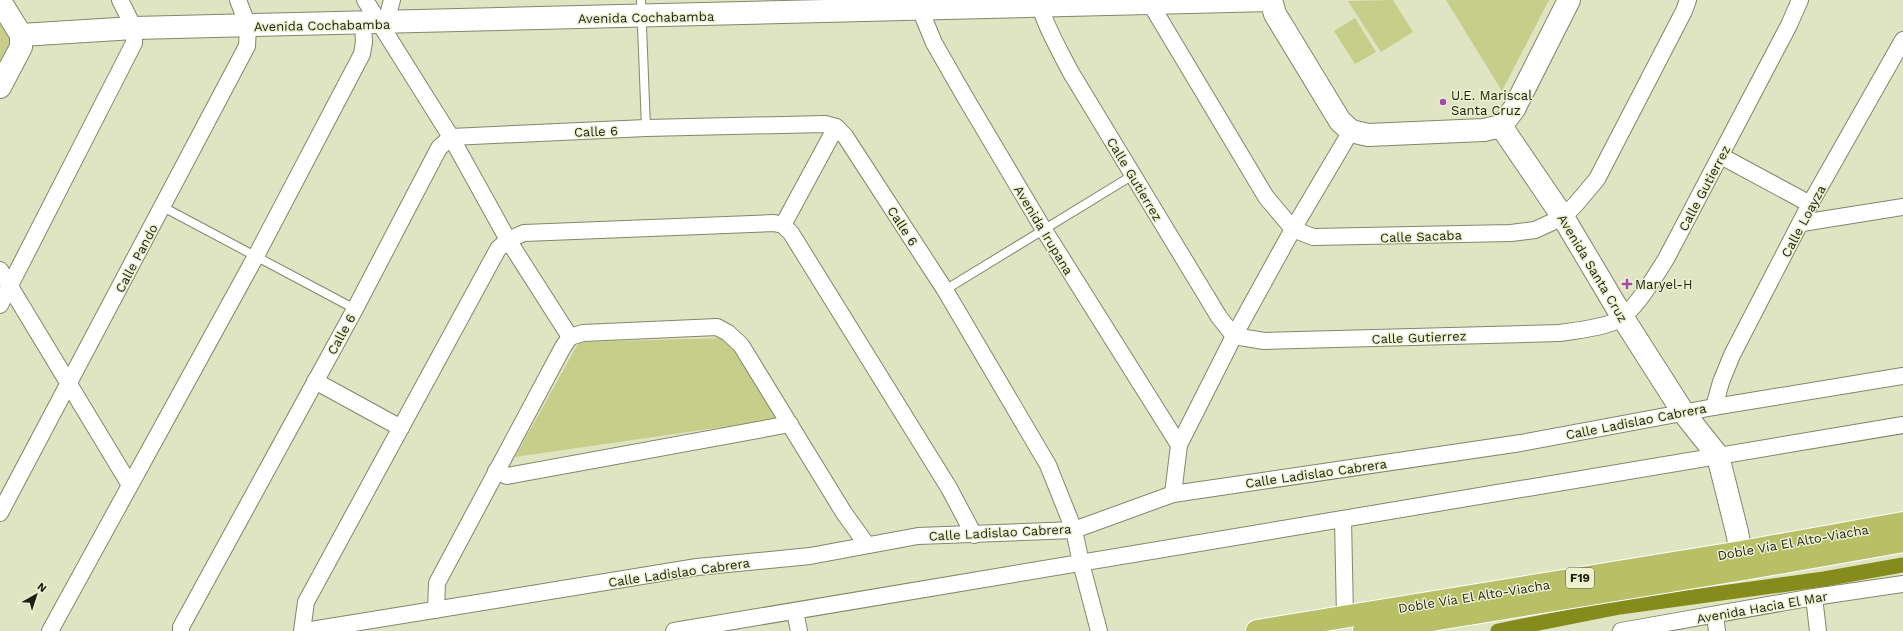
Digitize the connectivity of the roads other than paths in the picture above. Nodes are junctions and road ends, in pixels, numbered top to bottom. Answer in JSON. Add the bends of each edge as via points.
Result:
{"nodes":[{"id":1,"x":120,"y":0,"type":"edge"},
{"id":2,"x":238,"y":0,"type":"edge"},
{"id":3,"x":365,"y":0,"type":"edge"},
{"id":4,"x":392,"y":0,"type":"edge"},
{"id":5,"x":1271,"y":0,"type":"edge"},
{"id":6,"x":1570,"y":0,"type":"edge"},
{"id":7,"x":1688,"y":0,"type":"edge"},
{"id":8,"x":1800,"y":0,"type":"edge"},
{"id":9,"x":0,"y":1,"type":"edge"},
{"id":10,"x":1040,"y":2,"type":"edge"},
{"id":11,"x":1150,"y":2,"type":"edge"},
{"id":12,"x":921,"y":5,"type":"edge"},
{"id":13,"x":642,"y":9,"type":"edge"},
{"id":14,"x":378,"y":23,"type":"junction"},
{"id":15,"x":248,"y":26,"type":"junction"},
{"id":16,"x":134,"y":28,"type":"junction"},
{"id":17,"x":21,"y":35,"type":"junction"},
{"id":18,"x":1903,"y":40,"type":"edge"},
{"id":19,"x":0,"y":87,"type":"edge"},
{"id":20,"x":1501,"y":126,"type":"junction"},
{"id":21,"x":836,"y":127,"type":"junction"},
{"id":22,"x":646,"y":128,"type":"junction"},
{"id":23,"x":1351,"y":131,"type":"junction"},
{"id":24,"x":451,"y":137,"type":"junction"},
{"id":25,"x":1722,"y":156,"type":"junction"},
{"id":26,"x":1133,"y":175,"type":"junction"},
{"id":27,"x":1810,"y":204,"type":"junction"},
{"id":28,"x":163,"y":207,"type":"junction"},
{"id":29,"x":1903,"y":207,"type":"edge"},
{"id":30,"x":1563,"y":217,"type":"junction"},
{"id":31,"x":1802,"y":223,"type":"junction"},
{"id":32,"x":783,"y":225,"type":"junction"},
{"id":33,"x":1292,"y":229,"type":"junction"},
{"id":34,"x":1044,"y":230,"type":"junction"},
{"id":35,"x":508,"y":240,"type":"junction"},
{"id":36,"x":256,"y":256,"type":"junction"},
{"id":37,"x":0,"y":270,"type":"edge"},
{"id":38,"x":10,"y":287,"type":"junction"},
{"id":39,"x":945,"y":290,"type":"junction"},
{"id":40,"x":0,"y":305,"type":"edge"},
{"id":41,"x":355,"y":309,"type":"junction"},
{"id":42,"x":1622,"y":318,"type":"junction"},
{"id":43,"x":570,"y":336,"type":"junction"},
{"id":44,"x":1234,"y":336,"type":"junction"},
{"id":45,"x":1903,"y":376,"type":"edge"},
{"id":46,"x":315,"y":381,"type":"junction"},
{"id":47,"x":70,"y":384,"type":"junction"},
{"id":48,"x":1714,"y":406,"type":"junction"},
{"id":49,"x":1683,"y":412,"type":"junction"},
{"id":50,"x":790,"y":424,"type":"junction"},
{"id":51,"x":1903,"y":425,"type":"edge"},
{"id":52,"x":401,"y":428,"type":"junction"},
{"id":53,"x":1178,"y":445,"type":"junction"},
{"id":54,"x":1718,"y":456,"type":"junction"},
{"id":55,"x":496,"y":471,"type":"junction"},
{"id":56,"x":130,"y":486,"type":"junction"},
{"id":57,"x":1173,"y":494,"type":"junction"},
{"id":58,"x":0,"y":513,"type":"edge"},
{"id":59,"x":1343,"y":519,"type":"junction"},
{"id":60,"x":1903,"y":523,"type":"edge"},
{"id":61,"x":1074,"y":530,"type":"junction"},
{"id":62,"x":974,"y":535,"type":"junction"},
{"id":63,"x":1903,"y":541,"type":"edge"},
{"id":64,"x":867,"y":545,"type":"junction"},
{"id":65,"x":1742,"y":561,"type":"junction"},
{"id":66,"x":1081,"y":563,"type":"junction"},
{"id":67,"x":1903,"y":584,"type":"edge"},
{"id":68,"x":1814,"y":597,"type":"junction"},
{"id":69,"x":436,"y":610,"type":"junction"},
{"id":70,"x":795,"y":612,"type":"junction"},
{"id":71,"x":1345,"y":617,"type":"junction"},
{"id":72,"x":1716,"y":623,"type":"edge"},
{"id":73,"x":1442,"y":625,"type":"edge"},
{"id":74,"x":50,"y":631,"type":"edge"},
{"id":75,"x":181,"y":631,"type":"edge"},
{"id":76,"x":303,"y":631,"type":"edge"},
{"id":77,"x":674,"y":631,"type":"edge"},
{"id":78,"x":799,"y":631,"type":"edge"},
{"id":79,"x":1099,"y":631,"type":"edge"},
{"id":80,"x":1257,"y":631,"type":"edge"},
{"id":81,"x":1364,"y":631,"type":"edge"},
{"id":82,"x":1621,"y":631,"type":"edge"},
{"id":83,"x":1818,"y":631,"type":"edge"}],
"edges":[{"from":1,"to":16,"type":"street"},
{"from":2,"to":15,"type":"street","name":"Calle Pando"},
{"from":3,"to":14,"type":"street"},
{"from":4,"to":14,"type":"street","via":[[389,11]]},
{"from":5,"to":11,"type":"street","name":"Avenida Cochabamba"},
{"from":5,"to":23,"type":"street","via":[[1276,14],[1340,120]]},
{"from":6,"to":20,"type":"street","via":[[1514,109]]},
{"from":7,"to":30,"type":"street","name":"Calle Sacaba","via":[[1597,179]]},
{"from":8,"to":25,"type":"street","name":"Calle Gutierrez"},
{"from":9,"to":17,"type":"street"},
{"from":10,"to":11,"type":"street","name":"Avenida Cochabamba"},
{"from":10,"to":12,"type":"street","name":"Avenida Cochabamba"},
{"from":10,"to":26,"type":"street","name":"Calle Gutierrez","via":[[1070,71]]},
{"from":11,"to":33,"type":"street","via":[[1266,197]]},
{"from":12,"to":13,"type":"street","name":"Avenida Cochabamba"},
{"from":12,"to":34,"type":"street","name":"Avenida Irupana","via":[[934,43]]},
{"from":13,"to":14,"type":"street","name":"Avenida Cochabamba"},
{"from":13,"to":22,"type":"lane"},
{"from":14,"to":15,"type":"street","name":"Avenida Cochabamba"},
{"from":14,"to":24,"type":"street"},
{"from":14,"to":36,"type":"street","via":[[364,42],[362,54]]},
{"from":15,"to":16,"type":"street","name":"Avenida Cochabamba"},
{"from":15,"to":28,"type":"street","name":"Calle Pando","via":[[247,46]]},
{"from":16,"to":17,"type":"street","name":"Avenida Cochabamba"},
{"from":16,"to":38,"type":"street","via":[[134,43]]},
{"from":17,"to":19,"type":"street","via":[[21,48]]},
{"from":18,"to":27,"type":"street","name":"Calle Loayza"},
{"from":20,"to":23,"type":"street","via":[[1484,130],[1368,135]]},
{"from":20,"to":30,"type":"street","name":"Avenida Santa Cruz"},
{"from":21,"to":22,"type":"street","name":"Calle 6","via":[[825,124]]},
{"from":21,"to":32,"type":"street"},
{"from":21,"to":39,"type":"street","name":"Calle 6","via":[[845,136]]},
{"from":22,"to":24,"type":"street","name":"Calle 6"},
{"from":23,"to":33,"type":"street"},
{"from":24,"to":35,"type":"street"},
{"from":24,"to":41,"type":"street","name":"Calle 6","via":[[439,148]]},
{"from":25,"to":27,"type":"street"},
{"from":25,"to":42,"type":"street","name":"Calle Gutierrez","via":[[1666,259]]},
{"from":26,"to":34,"type":"lane"},
{"from":26,"to":44,"type":"street","name":"Calle Gutierrez","via":[[1219,317]]},
{"from":27,"to":31,"type":"street","name":"Calle Loayza"},
{"from":28,"to":36,"type":"lane"},
{"from":28,"to":47,"type":"street","name":"Calle Pando"},
{"from":29,"to":31,"type":"street"},
{"from":30,"to":33,"type":"street","name":"Calle Sacaba","via":[[1535,230],[1511,233],[1313,237]]},
{"from":30,"to":42,"type":"street","name":"Avenida Santa Cruz"},
{"from":31,"to":48,"type":"street","name":"Calle Loayza","via":[[1732,355]]},
{"from":32,"to":35,"type":"street","via":[[774,223],[524,233]]},
{"from":32,"to":62,"type":"street","via":[[791,232],[949,488]]},
{"from":33,"to":44,"type":"street"},
{"from":34,"to":39,"type":"lane"},
{"from":34,"to":53,"type":"street","name":"Avenida Irupana"},
{"from":35,"to":43,"type":"street"},
{"from":35,"to":52,"type":"street","via":[[498,250]]},
{"from":36,"to":41,"type":"lane"},
{"from":36,"to":56,"type":"street"},
{"from":37,"to":38,"type":"street"},
{"from":38,"to":40,"type":"street"},
{"from":38,"to":47,"type":"street"},
{"from":39,"to":61,"type":"street","name":"Calle 6","via":[[1048,465]]},
{"from":41,"to":46,"type":"street","name":"Calle 6"},
{"from":42,"to":44,"type":"street","name":"Calle Gutierrez","via":[[1590,329],[1560,333],[1264,342]]},
{"from":42,"to":49,"type":"street","name":"Avenida Santa Cruz"},
{"from":43,"to":50,"type":"street","via":[[583,333],[717,327],[741,345]]},
{"from":43,"to":55,"type":"street"},
{"from":44,"to":53,"type":"street"},
{"from":45,"to":48,"type":"street","name":"Calle Ladislao Cabrera"},
{"from":46,"to":52,"type":"street"},
{"from":46,"to":75,"type":"street","name":"Calle 6"},
{"from":47,"to":56,"type":"street"},
{"from":47,"to":58,"type":"street","name":"Calle Pando"},
{"from":48,"to":49,"type":"street","name":"Calle Ladislao Cabrera"},
{"from":49,"to":54,"type":"street","name":"Avenida Santa Cruz"},
{"from":49,"to":57,"type":"street","name":"Calle Ladislao Cabrera","via":[[1521,443]]},
{"from":50,"to":55,"type":"street","via":[[506,476]]},
{"from":50,"to":64,"type":"street","via":[[844,513]]},
{"from":51,"to":54,"type":"street"},
{"from":52,"to":76,"type":"street","via":[[306,602]]},
{"from":53,"to":57,"type":"street"},
{"from":54,"to":59,"type":"street"},
{"from":54,"to":65,"type":"street"},
{"from":55,"to":69,"type":"street","via":[[437,583]]},
{"from":56,"to":74,"type":"street"},
{"from":57,"to":61,"type":"street","name":"Calle Ladislao Cabrera"},
{"from":59,"to":66,"type":"street"},
{"from":59,"to":71,"type":"street"},
{"from":60,"to":65,"type":"highway","name":"Doble Vía El Alto-Viacha","number":"F19"},
{"from":61,"to":62,"type":"street","name":"Calle Ladislao Cabrera"},
{"from":61,"to":66,"type":"street","name":"Calle 6"},
{"from":62,"to":64,"type":"street","name":"Calle Ladislao Cabrera","via":[[918,536]]},
{"from":63,"to":65,"type":"highway","name":"Doble Vía El Alto-Viacha","number":"F19"},
{"from":64,"to":69,"type":"street","name":"Calle Ladislao Cabrera","via":[[810,556],[697,567]]},
{"from":65,"to":71,"type":"highway","name":"Doble Vía El Alto-Viacha","number":"F19"},
{"from":65,"to":73,"type":"highway","name":"Doble Vía El Alto-Viacha","number":"F19"},
{"from":66,"to":70,"type":"street"},
{"from":66,"to":79,"type":"street","name":"Calle 6"},
{"from":67,"to":68,"type":"street","name":"Avenida Hacia El Mar"},
{"from":68,"to":72,"type":"street","name":"Avenida Hacia El Mar"},
{"from":68,"to":83,"type":"street"},
{"from":69,"to":76,"type":"street","name":"Calle Ladislao Cabrera"},
{"from":70,"to":77,"type":"street"},
{"from":70,"to":78,"type":"street"},
{"from":71,"to":80,"type":"highway","name":"Doble Vía El Alto-Viacha","number":"F19"},
{"from":72,"to":82,"type":"street","name":"Avenida Hacia El Mar"},
{"from":73,"to":81,"type":"highway","name":"Doble Vía El Alto-Viacha","number":"F19"}]}
